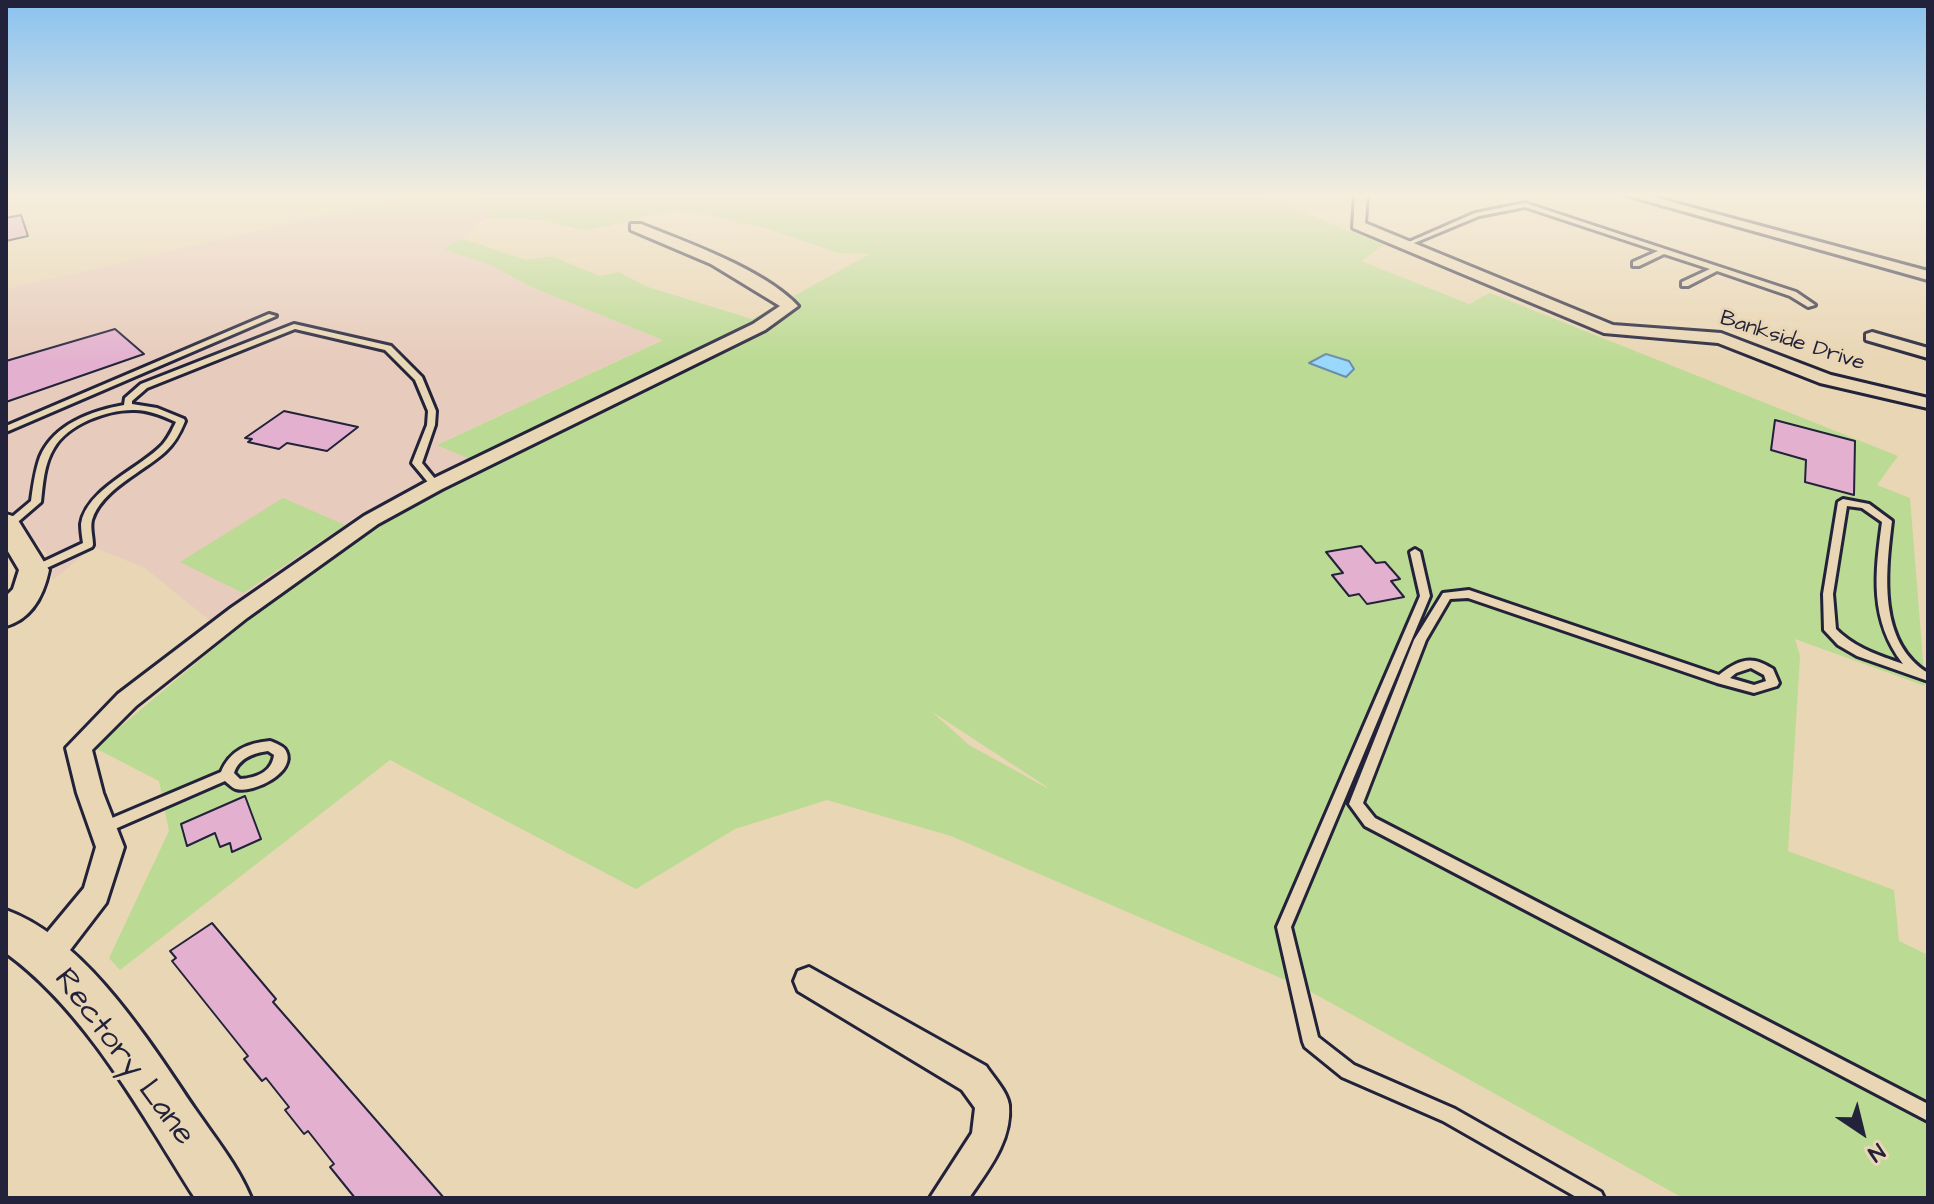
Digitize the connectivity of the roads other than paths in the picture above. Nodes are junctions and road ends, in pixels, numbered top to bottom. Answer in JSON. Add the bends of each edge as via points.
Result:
{"nodes":[{"id":1,"x":696,"y":250,"type":"edge"},
{"id":2,"x":1418,"y":250,"type":"edge"},
{"id":3,"x":1834,"y":250,"type":"edge"},
{"id":4,"x":1664,"y":251,"type":"joint"},
{"id":5,"x":1636,"y":264,"type":"dead end"},
{"id":6,"x":1717,"y":268,"type":"junction"},
{"id":7,"x":1928,"y":276,"type":"edge"},
{"id":8,"x":1685,"y":284,"type":"dead end"},
{"id":9,"x":1811,"y":305,"type":"dead end"},
{"id":10,"x":272,"y":316,"type":"dead end"},
{"id":11,"x":1872,"y":337,"type":"dead end"},
{"id":12,"x":1928,"y":353,"type":"edge"},
{"id":13,"x":1928,"y":403,"type":"edge"},
{"id":14,"x":128,"y":407,"type":"junction"},
{"id":15,"x":6,"y":429,"type":"edge"},
{"id":16,"x":435,"y":485,"type":"junction"},
{"id":17,"x":7,"y":524,"type":"edge"},
{"id":18,"x":1415,"y":552,"type":"dead end"},
{"id":19,"x":34,"y":570,"type":"junction"},
{"id":20,"x":6,"y":615,"type":"edge"},
{"id":21,"x":1925,"y":676,"type":"edge"},
{"id":22,"x":1721,"y":680,"type":"dead end"},
{"id":23,"x":227,"y":775,"type":"dead end"},
{"id":24,"x":103,"y":828,"type":"junction"},
{"id":25,"x":19,"y":941,"type":"edge"},
{"id":26,"x":809,"y":981,"type":"dead end"},
{"id":27,"x":1928,"y":1113,"type":"edge"},
{"id":28,"x":225,"y":1198,"type":"edge"},
{"id":29,"x":948,"y":1198,"type":"edge"},
{"id":30,"x":1595,"y":1198,"type":"edge"}],
"edges":[{"from":1,"to":16,"type":"street","via":[[763,285],[790,306],[745,334]]},
{"from":2,"to":13,"type":"street","name":"Bankside Drive","via":[[1610,330],[1721,338],[1826,379]]},
{"from":3,"to":7,"type":"street"},
{"from":4,"to":5,"type":"lane"},
{"from":4,"to":6,"type":"lane"},
{"from":6,"to":8,"type":"lane"},
{"from":6,"to":9,"type":"lane"},
{"from":10,"to":15,"type":"lane"},
{"from":11,"to":12,"type":"street"},
{"from":14,"to":16,"type":"lane","via":[[128,400],[144,386],[294,326],[388,348],[419,379],[429,401],[431,425],[417,463]]},
{"from":14,"to":17,"type":"lane","via":[[84,420],[54,440],[41,466],[36,502]]},
{"from":14,"to":19,"type":"lane","via":[[145,407],[181,421],[179,431],[100,500],[87,520],[88,545]]},
{"from":16,"to":24,"type":"street","via":[[371,520],[239,613],[127,700],[79,748]]},
{"from":17,"to":19,"type":"street"},
{"from":18,"to":30,"type":"lane","via":[[1425,596],[1284,927],[1311,1042],[1348,1071],[1449,1115]]},
{"from":19,"to":20,"type":"street","via":[[28,593]]},
{"from":21,"to":21,"type":"lane","via":[[1900,655],[1886,628],[1881,568],[1887,521],[1865,506],[1843,502],[1828,594],[1830,630],[1861,653]]},
{"from":22,"to":27,"type":"lane","via":[[1469,594],[1447,596],[1420,640],[1356,804],[1370,822]]},
{"from":23,"to":24,"type":"lane"},
{"from":24,"to":25,"type":"street","via":[[110,847],[96,894]]},
{"from":25,"to":28,"type":"street","name":"Rectory Lane","via":[[72,982]]},
{"from":26,"to":29,"type":"street","via":[[974,1078],[992,1104],[988,1139]]}]}
